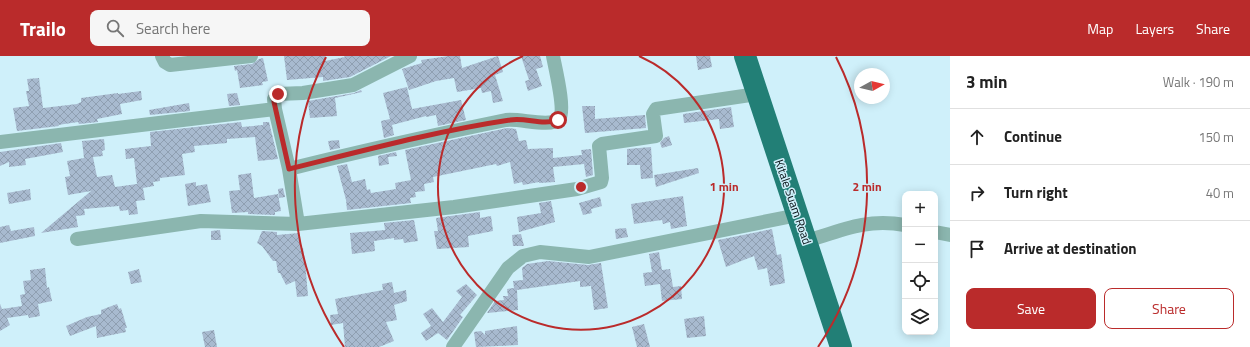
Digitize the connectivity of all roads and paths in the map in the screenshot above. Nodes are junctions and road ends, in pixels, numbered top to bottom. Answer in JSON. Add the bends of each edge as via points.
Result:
{"nodes":[{"id":1,"x":162,"y":56,"type":"edge"},
{"id":2,"x":251,"y":56,"type":"edge"},
{"id":3,"x":410,"y":56,"type":"edge"},
{"id":4,"x":553,"y":56,"type":"edge"},
{"id":5,"x":745,"y":56,"type":"edge"},
{"id":6,"x":757,"y":94,"type":"junction"},
{"id":7,"x":275,"y":109,"type":"junction"},
{"id":8,"x":0,"y":142,"type":"edge"},
{"id":9,"x":289,"y":169,"type":"junction"},
{"id":10,"x":798,"y":215,"type":"junction"},
{"id":11,"x":298,"y":224,"type":"junction"},
{"id":12,"x":902,"y":224,"type":"edge"},
{"id":13,"x":938,"y":233,"type":"edge"},
{"id":14,"x":950,"y":235,"type":"edge"},
{"id":15,"x":77,"y":239,"type":"dead end"},
{"id":16,"x":807,"y":242,"type":"junction"},
{"id":17,"x":453,"y":347,"type":"edge"},
{"id":18,"x":841,"y":347,"type":"edge"}],
"edges":[{"from":1,"to":2,"type":"street","via":[[170,65]]},
{"from":3,"to":7,"type":"street","via":[[354,85],[278,94],[274,99]]},
{"from":4,"to":9,"type":"street","via":[[562,107],[558,120],[550,123],[512,119],[382,146]]},
{"from":5,"to":6,"type":"highway","name":"Kitale Suam Road"},
{"from":6,"to":10,"type":"highway","name":"Kitale Suam Road"},
{"from":6,"to":11,"type":"street","via":[[656,109],[653,114],[656,136],[604,143],[599,146],[602,178],[598,184],[454,207]]},
{"from":7,"to":8,"type":"street"},
{"from":7,"to":9,"type":"street"},
{"from":9,"to":11,"type":"street"},
{"from":10,"to":16,"type":"highway","name":"Kitale Suam Road"},
{"from":10,"to":17,"type":"street","via":[[589,257],[540,252],[523,256],[508,268]]},
{"from":11,"to":15,"type":"street","via":[[201,221]]},
{"from":12,"to":16,"type":"street","via":[[882,221],[855,225]]},
{"from":13,"to":14,"type":"street"},
{"from":16,"to":18,"type":"highway","name":"Kitale Suam Road"}]}
